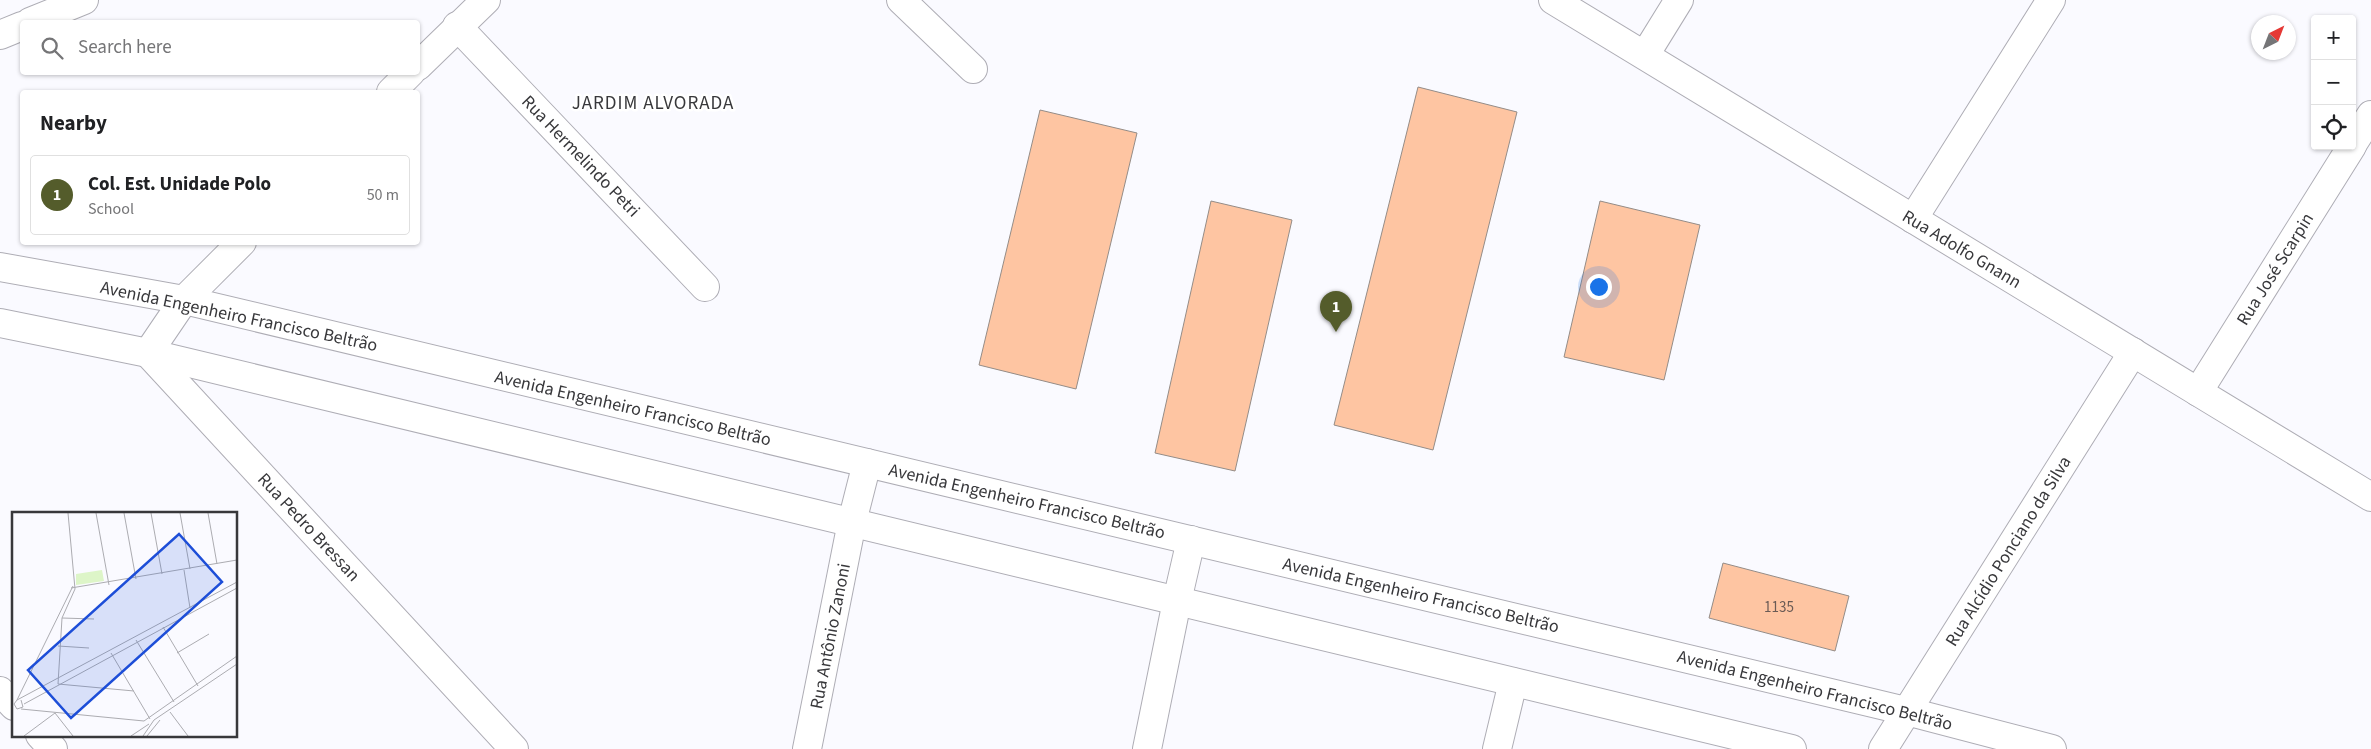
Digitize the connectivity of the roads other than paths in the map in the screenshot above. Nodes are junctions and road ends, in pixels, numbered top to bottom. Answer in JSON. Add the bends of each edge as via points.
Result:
{"nodes":[{"id":1,"x":84,"y":0,"type":"edge"},
{"id":2,"x":486,"y":0,"type":"edge"},
{"id":3,"x":901,"y":0,"type":"edge"},
{"id":4,"x":1553,"y":0,"type":"edge"},
{"id":5,"x":1679,"y":0,"type":"edge"},
{"id":6,"x":2050,"y":0,"type":"edge"},
{"id":7,"x":35,"y":20,"type":"edge"},
{"id":8,"x":457,"y":26,"type":"junction"},
{"id":9,"x":20,"y":27,"type":"edge"},
{"id":10,"x":0,"y":35,"type":"edge"},
{"id":11,"x":1644,"y":55,"type":"junction"},
{"id":12,"x":420,"y":64,"type":"edge"},
{"id":13,"x":973,"y":69,"type":"dead end"},
{"id":14,"x":408,"y":75,"type":"edge"},
{"id":15,"x":393,"y":90,"type":"edge"},
{"id":16,"x":2371,"y":115,"type":"edge"},
{"id":17,"x":2356,"y":139,"type":"edge"},
{"id":18,"x":2349,"y":150,"type":"edge"},
{"id":19,"x":1913,"y":219,"type":"junction"},
{"id":20,"x":239,"y":245,"type":"edge"},
{"id":21,"x":0,"y":267,"type":"edge"},
{"id":22,"x":705,"y":287,"type":"dead end"},
{"id":23,"x":184,"y":300,"type":"junction"},
{"id":24,"x":0,"y":323,"type":"edge"},
{"id":25,"x":2133,"y":352,"type":"junction"},
{"id":26,"x":148,"y":353,"type":"junction"},
{"id":27,"x":2198,"y":392,"type":"junction"},
{"id":28,"x":867,"y":464,"type":"junction"},
{"id":29,"x":2371,"y":497,"type":"edge"},
{"id":30,"x":852,"y":522,"type":"junction"},
{"id":31,"x":1191,"y":540,"type":"junction"},
{"id":32,"x":1177,"y":601,"type":"junction"},
{"id":33,"x":1513,"y":682,"type":"junction"},
{"id":34,"x":0,"y":691,"type":"edge"},
{"id":35,"x":12,"y":704,"type":"edge"},
{"id":36,"x":1906,"y":711,"type":"junction"},
{"id":37,"x":41,"y":736,"type":"edge"},
{"id":38,"x":53,"y":749,"type":"edge"},
{"id":39,"x":514,"y":749,"type":"edge"},
{"id":40,"x":807,"y":749,"type":"edge"},
{"id":41,"x":1147,"y":749,"type":"edge"},
{"id":42,"x":1497,"y":749,"type":"edge"},
{"id":43,"x":1792,"y":749,"type":"edge"},
{"id":44,"x":1883,"y":749,"type":"edge"},
{"id":45,"x":2052,"y":749,"type":"edge"}],
"edges":[{"from":1,"to":7,"type":"street"},
{"from":2,"to":8,"type":"street"},
{"from":3,"to":13,"type":"street"},
{"from":4,"to":11,"type":"street","name":"Rua Adolfo Gnann"},
{"from":5,"to":11,"type":"street"},
{"from":6,"to":19,"type":"street"},
{"from":8,"to":12,"type":"street"},
{"from":8,"to":22,"type":"street","name":"Rua Hermelindo Petri"},
{"from":9,"to":10,"type":"street"},
{"from":11,"to":19,"type":"street","name":"Rua Adolfo Gnann"},
{"from":14,"to":15,"type":"street"},
{"from":16,"to":17,"type":"street","name":"Rua José Scarpin"},
{"from":18,"to":27,"type":"street","name":"Rua José Scarpin"},
{"from":19,"to":25,"type":"street","name":"Rua Adolfo Gnann"},
{"from":20,"to":23,"type":"street"},
{"from":21,"to":23,"type":"street","name":"Avenida Engenheiro Francisco Beltrão"},
{"from":23,"to":26,"type":"street"},
{"from":23,"to":28,"type":"street","name":"Avenida Engenheiro Francisco Beltrão"},
{"from":24,"to":26,"type":"street"},
{"from":25,"to":27,"type":"street","name":"Rua Adolfo Gnann"},
{"from":25,"to":36,"type":"street","name":"Rua Alcídio Ponciano da Silva"},
{"from":26,"to":30,"type":"street"},
{"from":26,"to":39,"type":"street","name":"Rua Pedro Bressan"},
{"from":27,"to":29,"type":"street","name":"Rua Adolfo Gnann"},
{"from":28,"to":30,"type":"street","name":"Rua Antônio Zanoni"},
{"from":28,"to":31,"type":"street","name":"Avenida Engenheiro Francisco Beltrão"},
{"from":30,"to":32,"type":"street"},
{"from":30,"to":40,"type":"street","name":"Rua Antônio Zanoni"},
{"from":31,"to":32,"type":"street"},
{"from":31,"to":36,"type":"street","name":"Avenida Engenheiro Francisco Beltrão"},
{"from":32,"to":33,"type":"street"},
{"from":32,"to":41,"type":"street"},
{"from":33,"to":42,"type":"street"},
{"from":33,"to":43,"type":"street"},
{"from":34,"to":35,"type":"street"},
{"from":36,"to":44,"type":"street","name":"Rua Alcídio Ponciano da Silva"},
{"from":36,"to":45,"type":"street","name":"Avenida Engenheiro Francisco Beltrão"},
{"from":37,"to":38,"type":"street"}]}
